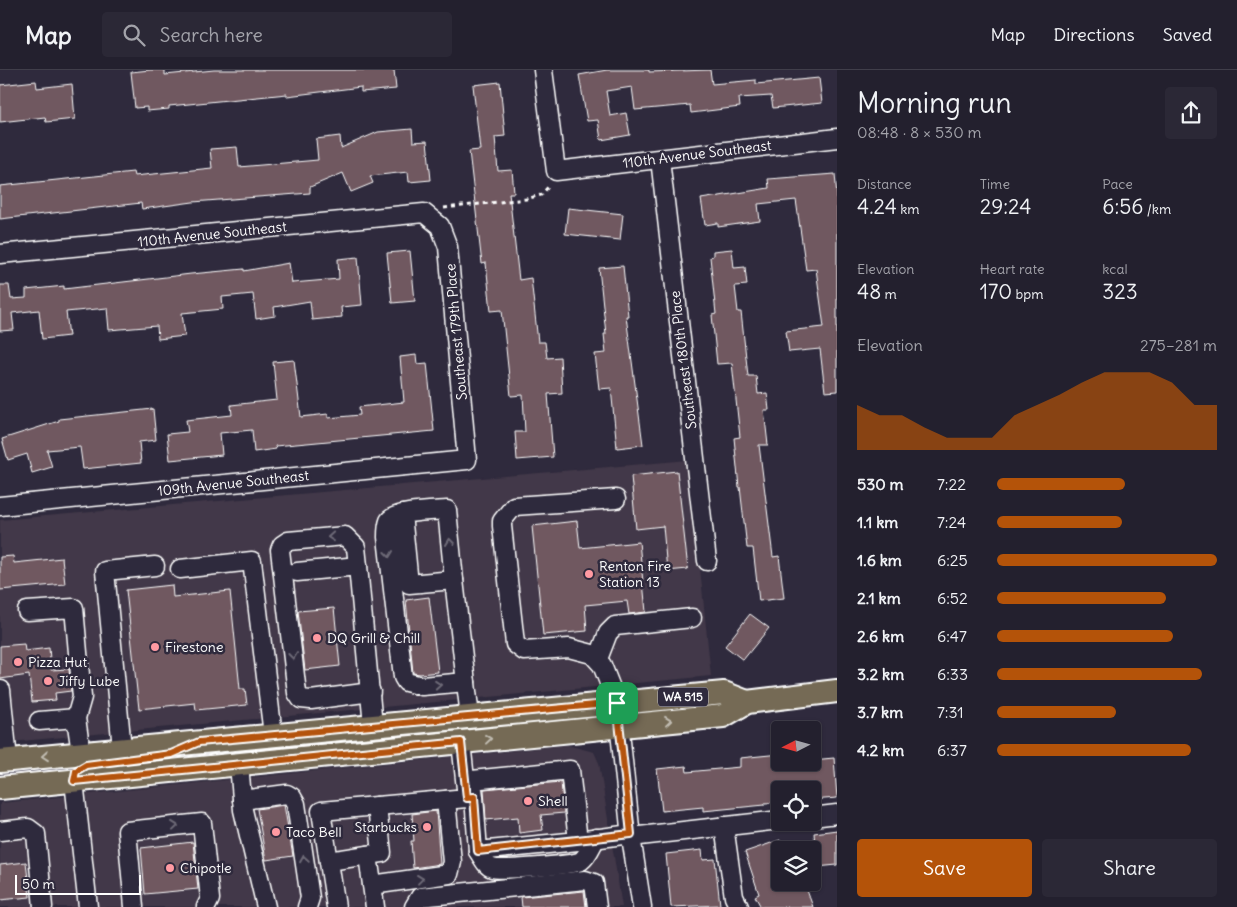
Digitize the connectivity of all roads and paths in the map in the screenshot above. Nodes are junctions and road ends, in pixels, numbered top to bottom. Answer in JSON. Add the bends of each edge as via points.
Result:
{"nodes":[{"id":1,"x":543,"y":70,"type":"edge"},
{"id":2,"x":837,"y":138,"type":"edge"},
{"id":3,"x":660,"y":159,"type":"junction"},
{"id":4,"x":556,"y":171,"type":"junction"},
{"id":5,"x":424,"y":213,"type":"junction"},
{"id":6,"x":0,"y":254,"type":"edge"},
{"id":7,"x":467,"y":460,"type":"joint"},
{"id":8,"x":616,"y":499,"type":"dead end"},
{"id":9,"x":0,"y":506,"type":"edge"},
{"id":10,"x":402,"y":514,"type":"junction"},
{"id":11,"x":707,"y":561,"type":"dead end"},
{"id":12,"x":155,"y":566,"type":"dead end"},
{"id":13,"x":358,"y":566,"type":"junction"},
{"id":14,"x":180,"y":568,"type":"dead end"},
{"id":15,"x":297,"y":572,"type":"dead end"},
{"id":16,"x":454,"y":580,"type":"junction"},
{"id":17,"x":27,"y":612,"type":"dead end"},
{"id":18,"x":692,"y":618,"type":"dead end"},
{"id":19,"x":598,"y":659,"type":"junction"},
{"id":20,"x":466,"y":682,"type":"junction"},
{"id":21,"x":1,"y":690,"type":"edge"},
{"id":22,"x":837,"y":691,"type":"edge"},
{"id":23,"x":370,"y":692,"type":"junction"},
{"id":24,"x":747,"y":702,"type":"junction"},
{"id":25,"x":617,"y":703,"type":"junction"},
{"id":26,"x":470,"y":717,"type":"junction"},
{"id":27,"x":76,"y":718,"type":"junction"},
{"id":28,"x":39,"y":721,"type":"dead end"},
{"id":29,"x":374,"y":726,"type":"junction"},
{"id":30,"x":619,"y":726,"type":"junction"},
{"id":31,"x":273,"y":735,"type":"junction"},
{"id":32,"x":199,"y":742,"type":"junction"},
{"id":33,"x":461,"y":742,"type":"junction"},
{"id":34,"x":122,"y":749,"type":"junction"},
{"id":35,"x":81,"y":753,"type":"junction"},
{"id":36,"x":4,"y":760,"type":"edge"},
{"id":37,"x":239,"y":764,"type":"junction"},
{"id":38,"x":74,"y":781,"type":"junction"},
{"id":39,"x":0,"y":788,"type":"edge"},
{"id":40,"x":470,"y":798,"type":"junction"},
{"id":41,"x":242,"y":800,"type":"junction"},
{"id":42,"x":446,"y":800,"type":"junction"},
{"id":43,"x":376,"y":806,"type":"junction"},
{"id":44,"x":837,"y":814,"type":"edge"},
{"id":45,"x":821,"y":816,"type":"edge"},
{"id":46,"x":771,"y":821,"type":"edge"},
{"id":47,"x":724,"y":826,"type":"junction"},
{"id":48,"x":0,"y":831,"type":"edge"},
{"id":49,"x":631,"y":836,"type":"junction"},
{"id":50,"x":596,"y":838,"type":"junction"},
{"id":51,"x":578,"y":841,"type":"junction"},
{"id":52,"x":478,"y":851,"type":"junction"},
{"id":53,"x":368,"y":855,"type":"junction"},
{"id":54,"x":329,"y":861,"type":"junction"},
{"id":55,"x":372,"y":885,"type":"junction"},
{"id":56,"x":43,"y":907,"type":"edge"},
{"id":57,"x":88,"y":907,"type":"edge"},
{"id":58,"x":134,"y":907,"type":"edge"},
{"id":59,"x":206,"y":907,"type":"edge"},
{"id":60,"x":266,"y":907,"type":"edge"},
{"id":61,"x":307,"y":907,"type":"edge"},
{"id":62,"x":336,"y":907,"type":"edge"},
{"id":63,"x":375,"y":907,"type":"edge"},
{"id":64,"x":414,"y":907,"type":"edge"},
{"id":65,"x":597,"y":907,"type":"edge"},
{"id":66,"x":642,"y":907,"type":"edge"},
{"id":67,"x":739,"y":907,"type":"edge"}],
"edges":[{"from":1,"to":4,"type":"street"},
{"from":2,"to":3,"type":"street","name":"110th Avenue Southeast"},
{"from":3,"to":4,"type":"street","name":"110th Avenue Southeast"},
{"from":3,"to":11,"type":"street","name":"Southeast 180th Place"},
{"from":4,"to":5,"type":"path","via":[[540,195]]},
{"from":5,"to":6,"type":"street","name":"110th Avenue Southeast"},
{"from":5,"to":7,"type":"street","name":"Southeast 179th Place","via":[[440,226],[448,246]]},
{"from":7,"to":9,"type":"street","name":"109th Avenue Southeast"},
{"from":8,"to":19,"type":"street","via":[[514,506],[502,521],[515,644],[524,651],[570,648]]},
{"from":10,"to":16,"type":"street","via":[[409,584]]},
{"from":16,"to":10,"type":"street","one_way":true,"via":[[447,510]]},
{"from":10,"to":20,"type":"street","one_way":true,"via":[[389,520],[386,537],[403,677],[406,682],[422,686]]},
{"from":12,"to":34,"type":"street","via":[[105,571]]},
{"from":13,"to":15,"type":"street"},
{"from":13,"to":23,"type":"street"},
{"from":13,"to":23,"type":"street","one_way":true,"via":[[356,547],[345,536],[288,541],[280,550],[297,693],[301,699],[311,700]]},
{"from":14,"to":31,"type":"street","via":[[252,561]]},
{"from":16,"to":20,"type":"street"},
{"from":17,"to":27,"type":"street","via":[[74,608],[82,697]]},
{"from":18,"to":19,"type":"street","via":[[615,626],[608,633]]},
{"from":19,"to":25,"type":"street"},
{"from":20,"to":26,"type":"street"},
{"from":21,"to":36,"type":"street"},
{"from":22,"to":24,"type":"main road","number":"WA 515"},
{"from":23,"to":29,"type":"street"},
{"from":24,"to":25,"type":"main road","number":"WA 515","via":[[724,693]]},
{"from":30,"to":24,"type":"main road","number":"WA 515","one_way":true,"via":[[723,716]]},
{"from":25,"to":26,"type":"main road","number":"WA 515"},
{"from":25,"to":30,"type":"street"},
{"from":26,"to":29,"type":"main road","number":"WA 515"},
{"from":27,"to":28,"type":"street"},
{"from":27,"to":35,"type":"street"},
{"from":29,"to":31,"type":"main road","number":"WA 515"},
{"from":33,"to":30,"type":"main road","number":"WA 515","one_way":true},
{"from":30,"to":49,"type":"street"},
{"from":31,"to":32,"type":"main road","number":"WA 515"},
{"from":32,"to":34,"type":"main road","number":"WA 515"},
{"from":32,"to":38,"type":"main road","via":[[171,754],[86,765],[76,771]]},
{"from":33,"to":37,"type":"main road","number":"WA 515"},
{"from":33,"to":40,"type":"street"},
{"from":34,"to":35,"type":"main road","number":"WA 515"},
{"from":35,"to":36,"type":"main road","number":"WA 515","one_way":true},
{"from":37,"to":38,"type":"main road","number":"WA 515"},
{"from":37,"to":41,"type":"street"},
{"from":38,"to":39,"type":"main road","number":"WA 515"},
{"from":38,"to":57,"type":"street"},
{"from":40,"to":42,"type":"street"},
{"from":40,"to":51,"type":"street","via":[[472,780],[570,770]]},
{"from":40,"to":52,"type":"street"},
{"from":41,"to":60,"type":"street"},
{"from":61,"to":41,"type":"street","one_way":true,"via":[[310,898],[296,804],[287,794]]},
{"from":42,"to":43,"type":"street"},
{"from":55,"to":42,"type":"street","one_way":true,"via":[[450,874],[452,862]]},
{"from":43,"to":53,"type":"street","via":[[382,853]]},
{"from":43,"to":54,"type":"street","via":[[321,811]]},
{"from":44,"to":45,"type":"street"},
{"from":46,"to":47,"type":"street"},
{"from":47,"to":49,"type":"street"},
{"from":47,"to":67,"type":"street","via":[[734,897]]},
{"from":48,"to":56,"type":"street","via":[[28,828],[36,834]]},
{"from":49,"to":50,"type":"street"},
{"from":49,"to":66,"type":"street"},
{"from":50,"to":51,"type":"street"},
{"from":50,"to":52,"type":"street","via":[[580,861],[518,868],[493,869]]},
{"from":51,"to":52,"type":"street"},
{"from":53,"to":54,"type":"street"},
{"from":53,"to":55,"type":"street"},
{"from":54,"to":62,"type":"street"},
{"from":55,"to":63,"type":"street"},
{"from":58,"to":59,"type":"street","one_way":true,"via":[[127,831],[202,823],[210,899]]},
{"from":64,"to":65,"type":"street","via":[[420,897],[585,880],[594,884]]}]}
